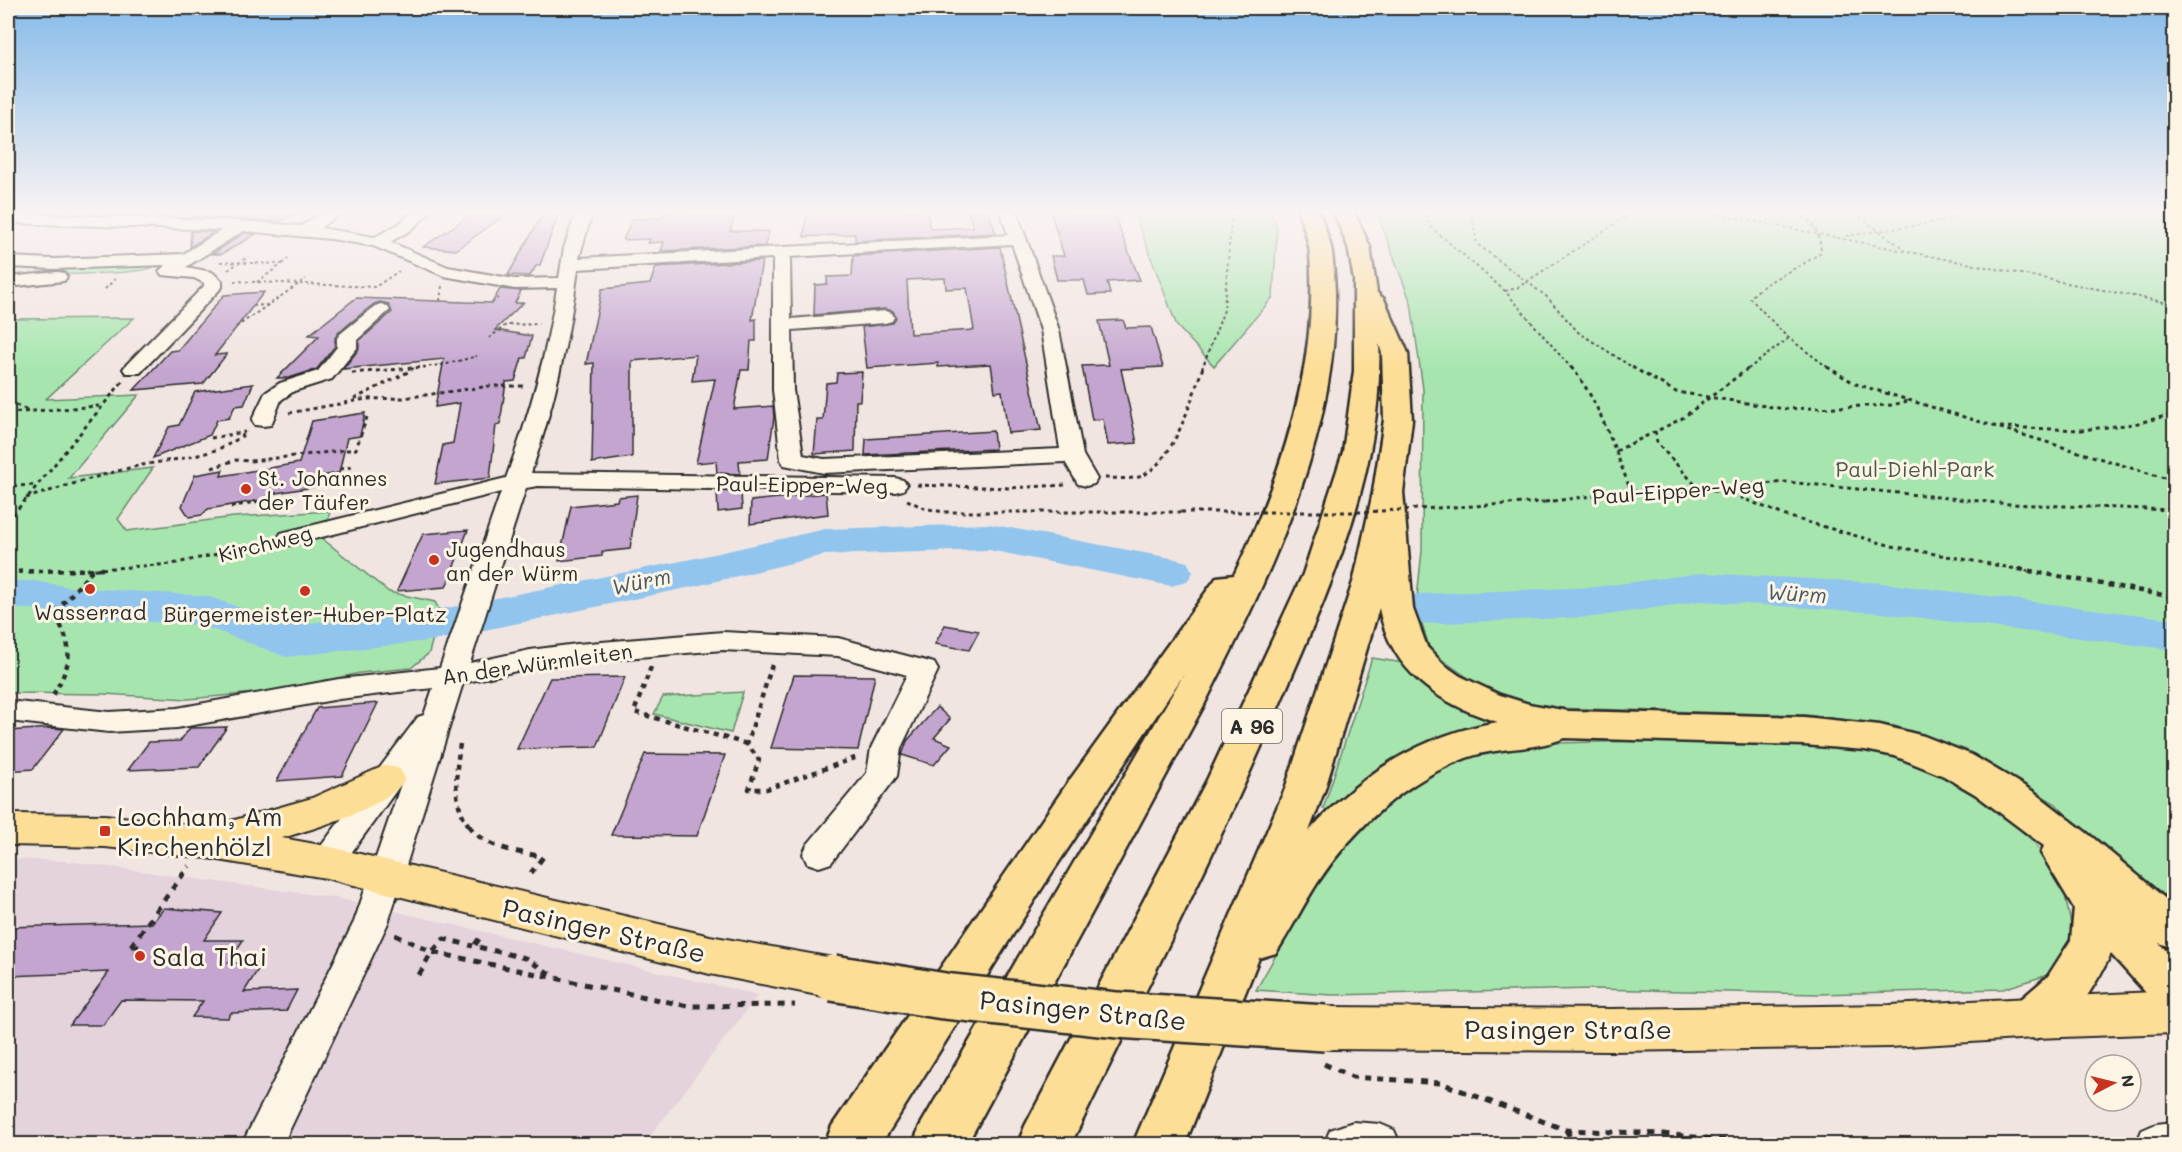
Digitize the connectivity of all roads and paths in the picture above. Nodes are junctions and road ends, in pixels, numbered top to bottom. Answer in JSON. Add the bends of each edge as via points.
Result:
{"nodes":[{"id":1,"x":48,"y":264,"type":"edge"},
{"id":2,"x":53,"y":264,"type":"junction"},
{"id":3,"x":179,"y":264,"type":"junction"},
{"id":4,"x":194,"y":264,"type":"edge"},
{"id":5,"x":239,"y":264,"type":"edge"},
{"id":6,"x":272,"y":264,"type":"edge"},
{"id":7,"x":282,"y":264,"type":"joint"},
{"id":8,"x":409,"y":264,"type":"edge"},
{"id":9,"x":425,"y":264,"type":"edge"},
{"id":10,"x":571,"y":264,"type":"joint"},
{"id":11,"x":575,"y":264,"type":"edge"},
{"id":12,"x":781,"y":264,"type":"edge"},
{"id":13,"x":1027,"y":264,"type":"edge"},
{"id":14,"x":1228,"y":264,"type":"edge"},
{"id":15,"x":1322,"y":264,"type":"edge"},
{"id":16,"x":1362,"y":264,"type":"edge"},
{"id":17,"x":1473,"y":264,"type":"edge"},
{"id":18,"x":1502,"y":264,"type":"edge"},
{"id":19,"x":1554,"y":264,"type":"edge"},
{"id":20,"x":1801,"y":264,"type":"edge"},
{"id":21,"x":1975,"y":264,"type":"edge"},
{"id":22,"x":32,"y":279,"type":"junction"},
{"id":23,"x":306,"y":279,"type":"dead end"},
{"id":24,"x":351,"y":280,"type":"dead end"},
{"id":25,"x":1365,"y":280,"type":"junction"},
{"id":26,"x":213,"y":281,"type":"junction"},
{"id":27,"x":8,"y":282,"type":"edge"},
{"id":28,"x":257,"y":282,"type":"junction"},
{"id":29,"x":1526,"y":282,"type":"junction"},
{"id":30,"x":568,"y":283,"type":"junction"},
{"id":31,"x":296,"y":284,"type":"junction"},
{"id":32,"x":343,"y":286,"type":"junction"},
{"id":33,"x":1505,"y":291,"type":"junction"},
{"id":34,"x":2175,"y":304,"type":"edge"},
{"id":35,"x":267,"y":305,"type":"junction"},
{"id":36,"x":253,"y":306,"type":"dead end"},
{"id":37,"x":381,"y":310,"type":"dead end"},
{"id":38,"x":885,"y":317,"type":"dead end"},
{"id":39,"x":561,"y":323,"type":"junction"},
{"id":40,"x":782,"y":325,"type":"junction"},
{"id":41,"x":236,"y":327,"type":"dead end"},
{"id":42,"x":489,"y":338,"type":"dead end"},
{"id":43,"x":1788,"y":339,"type":"junction"},
{"id":44,"x":477,"y":356,"type":"dead end"},
{"id":45,"x":416,"y":368,"type":"junction"},
{"id":46,"x":133,"y":369,"type":"dead end"},
{"id":47,"x":325,"y":375,"type":"junction"},
{"id":48,"x":119,"y":385,"type":"dead end"},
{"id":49,"x":547,"y":386,"type":"junction"},
{"id":50,"x":1708,"y":399,"type":"junction"},
{"id":51,"x":1907,"y":401,"type":"junction"},
{"id":52,"x":8,"y":402,"type":"edge"},
{"id":53,"x":348,"y":402,"type":"junction"},
{"id":54,"x":100,"y":406,"type":"junction"},
{"id":55,"x":32,"y":411,"type":"junction"},
{"id":56,"x":8,"y":413,"type":"edge"},
{"id":57,"x":2175,"y":414,"type":"edge"},
{"id":58,"x":367,"y":417,"type":"dead end"},
{"id":59,"x":263,"y":420,"type":"junction"},
{"id":60,"x":1994,"y":427,"type":"junction"},
{"id":61,"x":1655,"y":431,"type":"junction"},
{"id":62,"x":247,"y":432,"type":"junction"},
{"id":63,"x":211,"y":438,"type":"dead end"},
{"id":64,"x":1616,"y":451,"type":"junction"},
{"id":65,"x":1072,"y":455,"type":"junction"},
{"id":66,"x":351,"y":467,"type":"dead end"},
{"id":67,"x":212,"y":468,"type":"dead end"},
{"id":68,"x":340,"y":469,"type":"dead end"},
{"id":69,"x":1086,"y":479,"type":"junction"},
{"id":70,"x":518,"y":482,"type":"junction"},
{"id":71,"x":2175,"y":482,"type":"edge"},
{"id":72,"x":37,"y":484,"type":"junction"},
{"id":73,"x":895,"y":485,"type":"junction"},
{"id":74,"x":13,"y":486,"type":"dead end"},
{"id":75,"x":1631,"y":491,"type":"junction"},
{"id":76,"x":1701,"y":491,"type":"junction"},
{"id":77,"x":1725,"y":491,"type":"junction"},
{"id":78,"x":1388,"y":492,"type":"junction"},
{"id":79,"x":26,"y":498,"type":"junction"},
{"id":80,"x":280,"y":501,"type":"dead end"},
{"id":81,"x":231,"y":507,"type":"dead end"},
{"id":82,"x":2175,"y":510,"type":"edge"},
{"id":83,"x":8,"y":520,"type":"edge"},
{"id":84,"x":1271,"y":526,"type":"junction"},
{"id":85,"x":290,"y":538,"type":"joint"},
{"id":86,"x":93,"y":570,"type":"junction"},
{"id":87,"x":8,"y":572,"type":"edge"},
{"id":88,"x":2175,"y":597,"type":"edge"},
{"id":89,"x":778,"y":644,"type":"junction"},
{"id":90,"x":658,"y":646,"type":"junction"},
{"id":91,"x":452,"y":676,"type":"junction"},
{"id":92,"x":440,"y":709,"type":"junction"},
{"id":93,"x":8,"y":711,"type":"edge"},
{"id":94,"x":40,"y":717,"type":"junction"},
{"id":95,"x":1570,"y":726,"type":"junction"},
{"id":96,"x":462,"y":734,"type":"dead end"},
{"id":97,"x":747,"y":744,"type":"junction"},
{"id":98,"x":886,"y":748,"type":"junction"},
{"id":99,"x":386,"y":779,"type":"junction"},
{"id":100,"x":2042,"y":821,"type":"junction"},
{"id":101,"x":8,"y":830,"type":"edge"},
{"id":102,"x":203,"y":841,"type":"junction"},
{"id":103,"x":819,"y":854,"type":"dead end"},
{"id":104,"x":326,"y":862,"type":"junction"},
{"id":105,"x":531,"y":873,"type":"dead end"},
{"id":106,"x":387,"y":876,"type":"junction"},
{"id":107,"x":2097,"y":905,"type":"junction"},
{"id":108,"x":2169,"y":932,"type":"edge"},
{"id":109,"x":479,"y":939,"type":"dead end"},
{"id":110,"x":474,"y":946,"type":"junction"},
{"id":111,"x":422,"y":949,"type":"dead end"},
{"id":112,"x":432,"y":952,"type":"junction"},
{"id":113,"x":139,"y":956,"type":"dead end"},
{"id":114,"x":419,"y":975,"type":"dead end"},
{"id":115,"x":556,"y":978,"type":"junction"},
{"id":116,"x":2175,"y":990,"type":"edge"},
{"id":117,"x":818,"y":992,"type":"junction"},
{"id":118,"x":1222,"y":992,"type":"junction"},
{"id":119,"x":2175,"y":1012,"type":"edge"},
{"id":120,"x":2035,"y":1017,"type":"junction"},
{"id":121,"x":1323,"y":1045,"type":"junction"},
{"id":122,"x":1566,"y":1130,"type":"junction"},
{"id":123,"x":2175,"y":1142,"type":"edge"},
{"id":124,"x":262,"y":1144,"type":"edge"},
{"id":125,"x":851,"y":1144,"type":"edge"},
{"id":126,"x":939,"y":1144,"type":"edge"},
{"id":127,"x":1044,"y":1144,"type":"edge"},
{"id":128,"x":1159,"y":1144,"type":"edge"},
{"id":129,"x":1344,"y":1144,"type":"edge"},
{"id":130,"x":1380,"y":1144,"type":"edge"},
{"id":131,"x":1574,"y":1144,"type":"edge"},
{"id":132,"x":1766,"y":1144,"type":"edge"},
{"id":133,"x":2156,"y":1144,"type":"edge"}],
"edges":[{"from":1,"to":2,"type":"street"},
{"from":2,"to":3,"type":"street"},
{"from":2,"to":22,"type":"street"},
{"from":3,"to":4,"type":"path"},
{"from":3,"to":22,"type":"street"},
{"from":3,"to":26,"type":"street"},
{"from":5,"to":26,"type":"path"},
{"from":6,"to":7,"type":"path"},
{"from":7,"to":28,"type":"path"},
{"from":8,"to":32,"type":"path","via":[[375,287]]},
{"from":9,"to":30,"type":"street","via":[[515,284]]},
{"from":10,"to":11,"type":"street"},
{"from":10,"to":30,"type":"street"},
{"from":12,"to":40,"type":"street"},
{"from":13,"to":65,"type":"street","via":[[1050,330]]},
{"from":14,"to":69,"type":"path","name":"Paul-Eipper-Weg","via":[[1224,310],[1187,410],[1164,459],[1141,477]]},
{"from":15,"to":84,"type":"highway","via":[[1324,319],[1311,405]]},
{"from":16,"to":25,"type":"highway","number":"A 96"},
{"from":17,"to":33,"type":"path"},
{"from":18,"to":29,"type":"path"},
{"from":19,"to":29,"type":"path"},
{"from":20,"to":43,"type":"path","via":[[1783,271],[1750,298]]},
{"from":21,"to":34,"type":"path"},
{"from":22,"to":27,"type":"street"},
{"from":23,"to":31,"type":"path"},
{"from":24,"to":32,"type":"path"},
{"from":25,"to":78,"type":"highway","via":[[1395,353],[1398,420]]},
{"from":25,"to":127,"type":"highway","number":"A 96","via":[[1367,371],[1357,452],[1318,574],[1227,780]]},
{"from":26,"to":28,"type":"path"},
{"from":26,"to":46,"type":"street","via":[[213,287]]},
{"from":28,"to":31,"type":"path"},
{"from":29,"to":33,"type":"path"},
{"from":29,"to":50,"type":"path","via":[[1547,297],[1578,332],[1653,381],[1676,392]]},
{"from":30,"to":39,"type":"street"},
{"from":31,"to":32,"type":"path"},
{"from":31,"to":35,"type":"path"},
{"from":33,"to":64,"type":"path","via":[[1578,376]]},
{"from":35,"to":36,"type":"path"},
{"from":35,"to":41,"type":"path"},
{"from":37,"to":47,"type":"street","via":[[347,338],[347,348]]},
{"from":38,"to":40,"type":"street","via":[[862,313]]},
{"from":39,"to":42,"type":"path","via":[[506,326]]},
{"from":39,"to":49,"type":"street"},
{"from":40,"to":65,"type":"street","name":"Paul-Eipper-Weg","via":[[783,390],[792,460],[834,466]]},
{"from":43,"to":50,"type":"path"},
{"from":43,"to":51,"type":"path","via":[[1820,365],[1847,380]]},
{"from":44,"to":45,"type":"path"},
{"from":45,"to":47,"type":"path"},
{"from":45,"to":53,"type":"path"},
{"from":47,"to":59,"type":"street","via":[[287,387],[272,397]]},
{"from":48,"to":54,"type":"path"},
{"from":49,"to":53,"type":"path","via":[[491,386]]},
{"from":49,"to":70,"type":"street"},
{"from":50,"to":51,"type":"path","via":[[1785,409],[1893,405]]},
{"from":50,"to":61,"type":"path","via":[[1681,419]]},
{"from":51,"to":60,"type":"path"},
{"from":52,"to":55,"type":"path"},
{"from":53,"to":59,"type":"path"},
{"from":54,"to":55,"type":"path"},
{"from":54,"to":72,"type":"path"},
{"from":55,"to":56,"type":"path"},
{"from":57,"to":60,"type":"path","via":[[2081,430]]},
{"from":58,"to":67,"type":"path","via":[[356,449],[236,460]]},
{"from":59,"to":62,"type":"path"},
{"from":60,"to":71,"type":"path"},
{"from":61,"to":64,"type":"path"},
{"from":61,"to":76,"type":"path","via":[[1657,443]]},
{"from":62,"to":63,"type":"path"},
{"from":62,"to":79,"type":"path","via":[[224,447],[142,465]]},
{"from":64,"to":75,"type":"path"},
{"from":65,"to":69,"type":"street"},
{"from":66,"to":68,"type":"path"},
{"from":69,"to":73,"type":"path","name":"Paul-Eipper-Weg","via":[[1064,485],[1010,488]]},
{"from":70,"to":73,"type":"street","name":"Paul-Eipper-Weg","via":[[550,479]]},
{"from":70,"to":85,"type":"street","name":"Kirchweg"},
{"from":70,"to":91,"type":"street"},
{"from":72,"to":74,"type":"path"},
{"from":72,"to":79,"type":"path"},
{"from":73,"to":75,"type":"path","name":"Paul-Eipper-Weg","bridge":true,"via":[[908,501],[943,512],[1449,511]]},
{"from":75,"to":76,"type":"path","name":"Paul-Eipper-Weg"},
{"from":76,"to":77,"type":"path","name":"Paul-Eipper-Weg"},
{"from":77,"to":82,"type":"path","name":"Paul-Eipper-Weg","via":[[1750,485],[1815,483],[2009,504]]},
{"from":77,"to":88,"type":"path","via":[[1786,516],[1892,546]]},
{"from":78,"to":95,"type":"highway","via":[[1396,609],[1400,628],[1418,660],[1436,678],[1496,708]]},
{"from":78,"to":118,"type":"highway","via":[[1368,590],[1305,789]]},
{"from":79,"to":83,"type":"path"},
{"from":80,"to":81,"type":"path"},
{"from":84,"to":125,"type":"highway","via":[[1146,699]]},
{"from":84,"to":126,"type":"highway","via":[[1174,727]]},
{"from":85,"to":86,"type":"path","name":"Kirchweg","via":[[172,564]]},
{"from":86,"to":87,"type":"path","name":"Kirchweg"},
{"from":86,"to":94,"type":"path","via":[[54,614],[67,635],[70,667]]},
{"from":89,"to":90,"type":"street","name":"An der Würmleiten","via":[[723,641]]},
{"from":89,"to":97,"type":"path"},
{"from":89,"to":98,"type":"street","name":"An der Würmleiten","via":[[838,647],[924,670]]},
{"from":90,"to":91,"type":"street","name":"An der Würmleiten","via":[[554,656]]},
{"from":90,"to":97,"type":"path","via":[[634,712]]},
{"from":91,"to":92,"type":"street"},
{"from":91,"to":94,"type":"street","name":"An der Würmleiten","via":[[339,689],[177,718],[109,722]]},
{"from":92,"to":99,"type":"street"},
{"from":92,"to":106,"type":"street"},
{"from":93,"to":94,"type":"street","name":"An der Würmleiten"},
{"from":95,"to":100,"type":"highway","via":[[1765,729],[1859,735],[1890,741],[1924,750],[1963,768],[2018,800]]},
{"from":95,"to":118,"type":"highway","via":[[1451,747],[1385,783],[1308,863]]},
{"from":96,"to":105,"type":"path","via":[[454,788],[459,816],[476,834],[501,848],[543,857]]},
{"from":97,"to":98,"type":"path","via":[[759,760],[749,789],[767,789]]},
{"from":98,"to":103,"type":"street","name":"An der Würmleiten","via":[[882,776]]},
{"from":99,"to":102,"type":"main road","via":[[333,807],[276,826]]},
{"from":99,"to":104,"type":"street"},
{"from":100,"to":107,"type":"highway"},
{"from":100,"to":108,"type":"highway"},
{"from":101,"to":102,"type":"main road","name":"Pasinger Straße","via":[[105,831]]},
{"from":102,"to":104,"type":"main road","name":"Pasinger Straße"},
{"from":102,"to":113,"type":"path","via":[[187,872],[131,946],[142,946],[135,956]]},
{"from":104,"to":106,"type":"main road","name":"Pasinger Straße"},
{"from":106,"to":117,"type":"main road","name":"Pasinger Straße","via":[[710,955]]},
{"from":106,"to":124,"type":"street","via":[[371,923]]},
{"from":107,"to":116,"type":"highway"},
{"from":107,"to":120,"type":"highway","via":[[2094,944],[2065,991]]},
{"from":109,"to":110,"type":"path"},
{"from":110,"to":112,"type":"path","via":[[444,939]]},
{"from":110,"to":115,"type":"path","via":[[525,958]]},
{"from":111,"to":112,"type":"path"},
{"from":112,"to":114,"type":"path"},
{"from":112,"to":115,"type":"path"},
{"from":115,"to":117,"type":"path","via":[[688,1006]]},
{"from":117,"to":121,"type":"main road","name":"Pasinger Straße","bridge":true,"via":[[944,996],[1117,1015]]},
{"from":118,"to":128,"type":"highway"},
{"from":119,"to":120,"type":"main road","name":"Pasinger Straße"},
{"from":120,"to":121,"type":"main road","name":"Pasinger Straße","via":[[1890,1026],[1611,1030]]},
{"from":121,"to":122,"type":"path","via":[[1331,1065],[1353,1077],[1441,1083]]},
{"from":122,"to":131,"type":"path"},
{"from":122,"to":132,"type":"path"},
{"from":123,"to":133,"type":"street"},
{"from":129,"to":130,"type":"street"}]}
